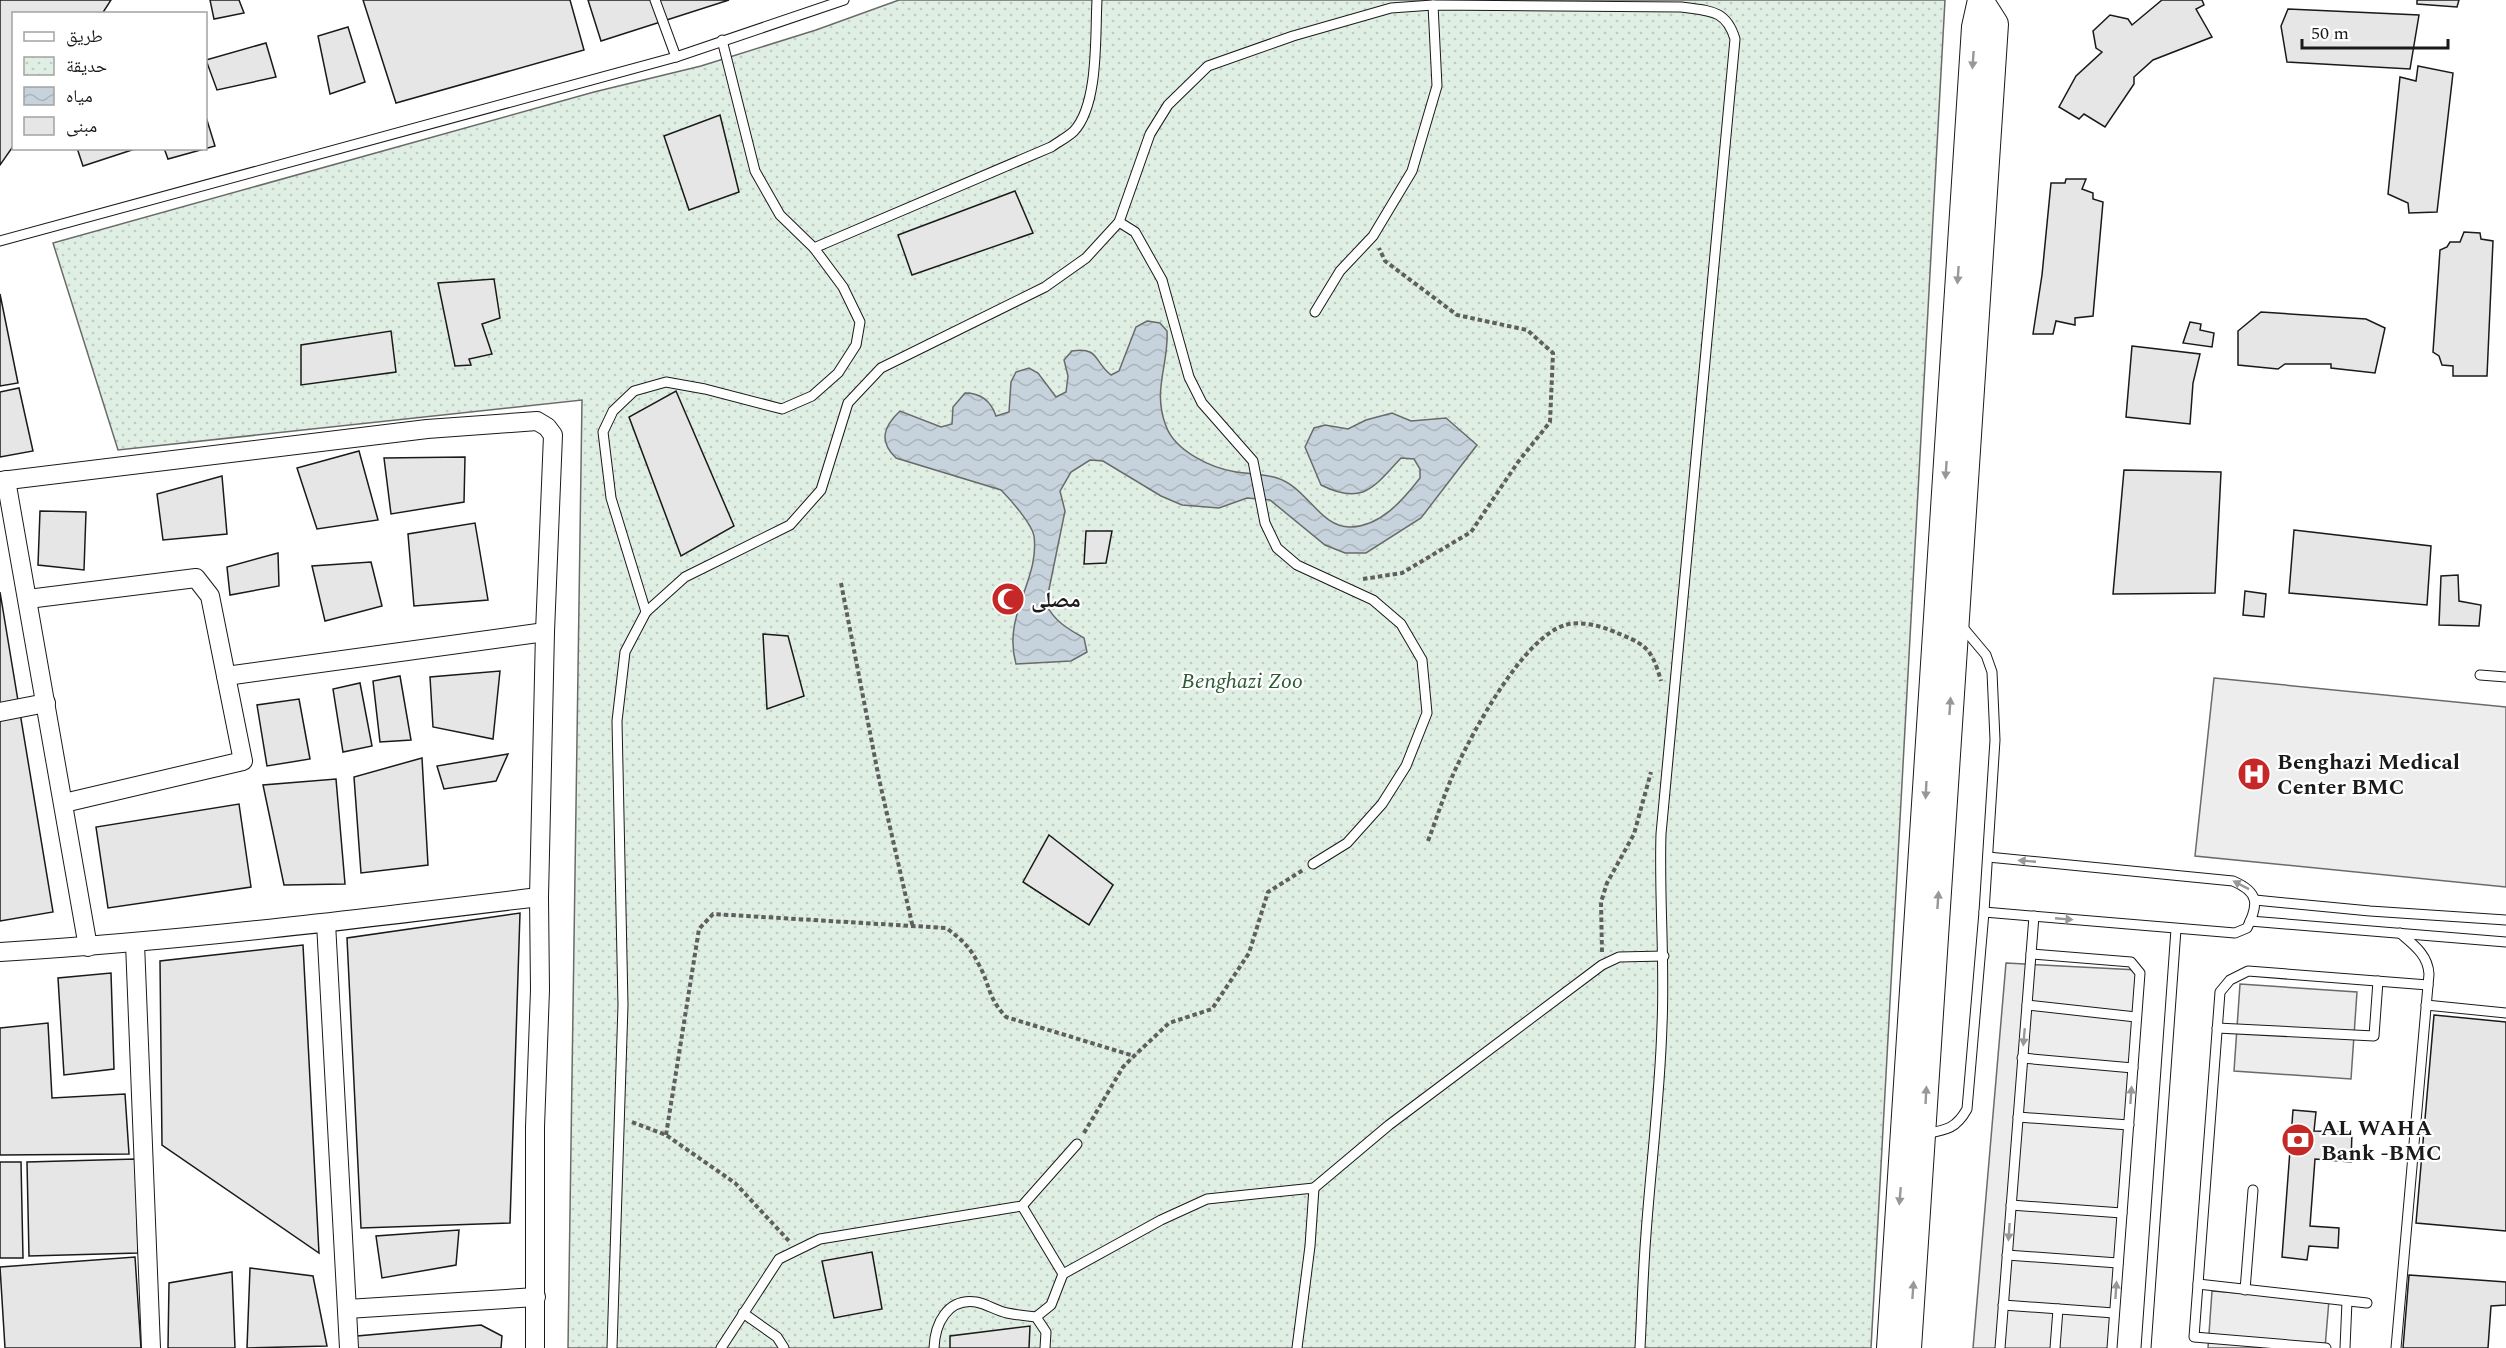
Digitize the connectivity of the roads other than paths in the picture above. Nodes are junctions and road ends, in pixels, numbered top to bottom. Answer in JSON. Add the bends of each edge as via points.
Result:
{"nodes":[{"id":1,"x":655,"y":0,"type":"edge"},
{"id":2,"x":844,"y":0,"type":"edge"},
{"id":3,"x":1097,"y":0,"type":"edge"},
{"id":4,"x":1981,"y":1,"type":"edge"},
{"id":5,"x":1433,"y":5,"type":"junction"},
{"id":6,"x":722,"y":40,"type":"junction"},
{"id":7,"x":676,"y":57,"type":"junction"},
{"id":8,"x":1119,"y":222,"type":"junction"},
{"id":9,"x":0,"y":241,"type":"edge"},
{"id":10,"x":1970,"y":242,"type":"junction"},
{"id":11,"x":814,"y":248,"type":"junction"},
{"id":12,"x":1315,"y":312,"type":"dead end"},
{"id":13,"x":3,"y":481,"type":"edge"},
{"id":14,"x":28,"y":599,"type":"junction"},
{"id":15,"x":646,"y":612,"type":"junction"},
{"id":16,"x":1955,"y":617,"type":"junction"},
{"id":17,"x":545,"y":632,"type":"junction"},
{"id":18,"x":2480,"y":675,"type":"dead end"},
{"id":19,"x":226,"y":676,"type":"junction"},
{"id":20,"x":2506,"y":676,"type":"edge"},
{"id":21,"x":46,"y":703,"type":"junction"},
{"id":22,"x":0,"y":712,"type":"edge"},
{"id":23,"x":63,"y":803,"type":"junction"},
{"id":24,"x":1988,"y":857,"type":"junction"},
{"id":25,"x":1313,"y":864,"type":"road end"},
{"id":26,"x":539,"y":897,"type":"junction"},
{"id":27,"x":2255,"y":900,"type":"junction"},
{"id":28,"x":1984,"y":912,"type":"junction"},
{"id":29,"x":2034,"y":916,"type":"junction"},
{"id":30,"x":2506,"y":920,"type":"edge"},
{"id":31,"x":2250,"y":921,"type":"junction"},
{"id":32,"x":326,"y":923,"type":"junction"},
{"id":33,"x":2176,"y":929,"type":"junction"},
{"id":34,"x":2400,"y":933,"type":"junction"},
{"id":35,"x":2506,"y":942,"type":"edge"},
{"id":36,"x":135,"y":943,"type":"junction"},
{"id":37,"x":88,"y":946,"type":"junction"},
{"id":38,"x":0,"y":952,"type":"edge"},
{"id":39,"x":2031,"y":954,"type":"junction"},
{"id":40,"x":1664,"y":956,"type":"junction"},
{"id":41,"x":2378,"y":981,"type":"junction"},
{"id":42,"x":2428,"y":985,"type":"junction"},
{"id":43,"x":2027,"y":1005,"type":"junction"},
{"id":44,"x":2426,"y":1005,"type":"junction"},
{"id":45,"x":2506,"y":1013,"type":"edge"},
{"id":46,"x":2136,"y":1017,"type":"junction"},
{"id":47,"x":2217,"y":1028,"type":"junction"},
{"id":48,"x":2022,"y":1058,"type":"junction"},
{"id":49,"x":2133,"y":1068,"type":"junction"},
{"id":50,"x":2018,"y":1117,"type":"junction"},
{"id":51,"x":2129,"y":1125,"type":"junction"},
{"id":52,"x":1915,"y":1136,"type":"junction"},
{"id":53,"x":1077,"y":1144,"type":"road end"},
{"id":54,"x":1314,"y":1188,"type":"junction"},
{"id":55,"x":2253,"y":1190,"type":"dead end"},
{"id":56,"x":2011,"y":1205,"type":"junction"},
{"id":57,"x":1022,"y":1206,"type":"junction"},
{"id":58,"x":2122,"y":1213,"type":"junction"},
{"id":59,"x":2007,"y":1255,"type":"junction"},
{"id":60,"x":2118,"y":1263,"type":"junction"},
{"id":61,"x":1063,"y":1275,"type":"junction"},
{"id":62,"x":2198,"y":1284,"type":"junction"},
{"id":63,"x":2245,"y":1290,"type":"junction"},
{"id":64,"x":536,"y":1297,"type":"junction"},
{"id":65,"x":2347,"y":1301,"type":"junction"},
{"id":66,"x":2367,"y":1303,"type":"dead end"},
{"id":67,"x":2003,"y":1305,"type":"junction"},
{"id":68,"x":347,"y":1309,"type":"junction"},
{"id":69,"x":2058,"y":1309,"type":"junction"},
{"id":70,"x":744,"y":1313,"type":"junction"},
{"id":71,"x":2114,"y":1313,"type":"junction"},
{"id":72,"x":1036,"y":1317,"type":"junction"},
{"id":73,"x":152,"y":1348,"type":"edge"},
{"id":74,"x":349,"y":1348,"type":"edge"},
{"id":75,"x":536,"y":1348,"type":"edge"},
{"id":76,"x":612,"y":1348,"type":"edge"},
{"id":77,"x":721,"y":1348,"type":"edge"},
{"id":78,"x":784,"y":1348,"type":"edge"},
{"id":79,"x":934,"y":1348,"type":"edge"},
{"id":80,"x":1045,"y":1348,"type":"edge"},
{"id":81,"x":1297,"y":1348,"type":"edge"},
{"id":82,"x":1640,"y":1348,"type":"edge"},
{"id":83,"x":1890,"y":1348,"type":"edge"},
{"id":84,"x":1908,"y":1348,"type":"edge"},
{"id":85,"x":2000,"y":1348,"type":"edge"},
{"id":86,"x":2055,"y":1348,"type":"edge"},
{"id":87,"x":2112,"y":1348,"type":"edge"},
{"id":88,"x":2146,"y":1348,"type":"edge"},
{"id":89,"x":2326,"y":1348,"type":"edge"},
{"id":90,"x":2345,"y":1348,"type":"edge"},
{"id":91,"x":2396,"y":1348,"type":"edge"}],
"edges":[{"from":1,"to":7,"type":"lane"},
{"from":2,"to":6,"type":"lane"},
{"from":3,"to":11,"type":"lane","via":[[1091,88],[1086,110],[1074,131],[1051,147]]},
{"from":4,"to":10,"type":"main road","via":[[1975,27]]},
{"from":5,"to":8,"type":"lane","via":[[1391,8],[1208,66],[1168,105],[1150,134]]},
{"from":5,"to":12,"type":"lane","via":[[1437,86],[1412,171],[1373,236],[1340,271]]},
{"from":5,"to":40,"type":"lane","via":[[1681,7],[1715,12],[1730,22],[1735,39],[1661,834],[1659,891]]},
{"from":6,"to":7,"type":"lane"},
{"from":6,"to":11,"type":"lane","via":[[755,171],[780,215]]},
{"from":7,"to":9,"type":"lane"},
{"from":8,"to":15,"type":"lane","via":[[1086,258],[1045,287],[881,368],[848,403],[821,490],[790,525],[685,577]]},
{"from":8,"to":25,"type":"lane","via":[[1135,232],[1162,280],[1189,377],[1202,403],[1246,452],[1255,468],[1261,510],[1277,548],[1297,565],[1373,600],[1401,624],[1422,660],[1427,713],[1406,766],[1382,804],[1347,843]]},
{"from":10,"to":16,"type":"main road"},
{"from":10,"to":52,"type":"main road","one_way":true},
{"from":11,"to":15,"type":"lane","via":[[843,287],[860,322],[856,345],[838,373],[812,396],[782,409],[666,382],[634,391],[613,411],[603,432],[611,498]]},
{"from":13,"to":14,"type":"street"},
{"from":13,"to":17,"type":"street","via":[[428,429],[537,421],[553,435]]},
{"from":14,"to":19,"type":"street","via":[[196,578],[210,596]]},
{"from":14,"to":21,"type":"street"},
{"from":15,"to":76,"type":"lane","via":[[625,652],[616,721],[623,1005]]},
{"from":16,"to":24,"type":"lane","via":[[1986,655],[1992,672],[1995,740]]},
{"from":52,"to":16,"type":"main road","one_way":true},
{"from":17,"to":19,"type":"street"},
{"from":17,"to":26,"type":"street"},
{"from":18,"to":20,"type":"lane"},
{"from":19,"to":23,"type":"street","via":[[243,761]]},
{"from":21,"to":22,"type":"street"},
{"from":21,"to":23,"type":"street"},
{"from":23,"to":37,"type":"street"},
{"from":27,"to":24,"type":"lane","one_way":true,"via":[[2248,888],[2233,881]]},
{"from":24,"to":28,"type":"lane"},
{"from":26,"to":32,"type":"street"},
{"from":26,"to":64,"type":"street"},
{"from":27,"to":30,"type":"lane"},
{"from":27,"to":31,"type":"lane"},
{"from":28,"to":29,"type":"lane"},
{"from":28,"to":52,"type":"lane","via":[[1966,1109],[1952,1129]]},
{"from":29,"to":33,"type":"lane","one_way":true},
{"from":29,"to":39,"type":"lane"},
{"from":31,"to":33,"type":"lane","via":[[2247,928],[2235,933]]},
{"from":31,"to":34,"type":"lane"},
{"from":32,"to":36,"type":"street"},
{"from":32,"to":68,"type":"street"},
{"from":33,"to":88,"type":"lane"},
{"from":34,"to":35,"type":"lane"},
{"from":34,"to":42,"type":"lane","via":[[2428,964]]},
{"from":36,"to":37,"type":"street"},
{"from":36,"to":73,"type":"street"},
{"from":37,"to":38,"type":"street"},
{"from":39,"to":43,"type":"lane"},
{"from":39,"to":46,"type":"lane","via":[[2131,962],[2140,973]]},
{"from":40,"to":54,"type":"lane","via":[[1619,957],[1602,965],[1389,1125]]},
{"from":40,"to":82,"type":"lane"},
{"from":41,"to":42,"type":"lane"},
{"from":41,"to":47,"type":"lane","via":[[2248,971],[2230,980],[2220,992]]},
{"from":41,"to":47,"type":"lane","via":[[2374,1036]]},
{"from":42,"to":44,"type":"lane"},
{"from":43,"to":46,"type":"lane"},
{"from":43,"to":48,"type":"lane","one_way":true},
{"from":44,"to":45,"type":"lane"},
{"from":44,"to":91,"type":"lane"},
{"from":46,"to":49,"type":"lane"},
{"from":47,"to":62,"type":"lane"},
{"from":48,"to":49,"type":"lane"},
{"from":48,"to":50,"type":"lane"},
{"from":51,"to":49,"type":"lane","one_way":true},
{"from":50,"to":51,"type":"lane"},
{"from":50,"to":56,"type":"lane"},
{"from":51,"to":58,"type":"lane"},
{"from":52,"to":83,"type":"main road","one_way":true},
{"from":84,"to":52,"type":"main road","one_way":true},
{"from":53,"to":57,"type":"lane"},
{"from":54,"to":61,"type":"lane","via":[[1207,1199]]},
{"from":54,"to":81,"type":"lane"},
{"from":55,"to":63,"type":"lane"},
{"from":56,"to":58,"type":"lane"},
{"from":56,"to":59,"type":"lane","one_way":true},
{"from":57,"to":61,"type":"lane"},
{"from":57,"to":70,"type":"lane","via":[[820,1239],[779,1259]]},
{"from":58,"to":60,"type":"lane"},
{"from":59,"to":60,"type":"lane"},
{"from":59,"to":67,"type":"lane"},
{"from":71,"to":60,"type":"lane","one_way":true},
{"from":61,"to":72,"type":"lane","via":[[1051,1305]]},
{"from":62,"to":63,"type":"lane"},
{"from":62,"to":89,"type":"lane","via":[[2196,1338]]},
{"from":63,"to":65,"type":"lane"},
{"from":64,"to":68,"type":"street"},
{"from":64,"to":75,"type":"street"},
{"from":65,"to":66,"type":"lane"},
{"from":65,"to":90,"type":"lane"},
{"from":67,"to":69,"type":"lane"},
{"from":67,"to":85,"type":"lane"},
{"from":68,"to":74,"type":"street"},
{"from":69,"to":71,"type":"lane"},
{"from":69,"to":86,"type":"lane"},
{"from":70,"to":77,"type":"lane"},
{"from":70,"to":78,"type":"lane","via":[[777,1337]]},
{"from":71,"to":87,"type":"lane"},
{"from":72,"to":79,"type":"lane","via":[[1006,1313],[975,1302],[959,1303],[943,1316],[935,1330]]},
{"from":72,"to":80,"type":"lane","via":[[1046,1332]]}]}
